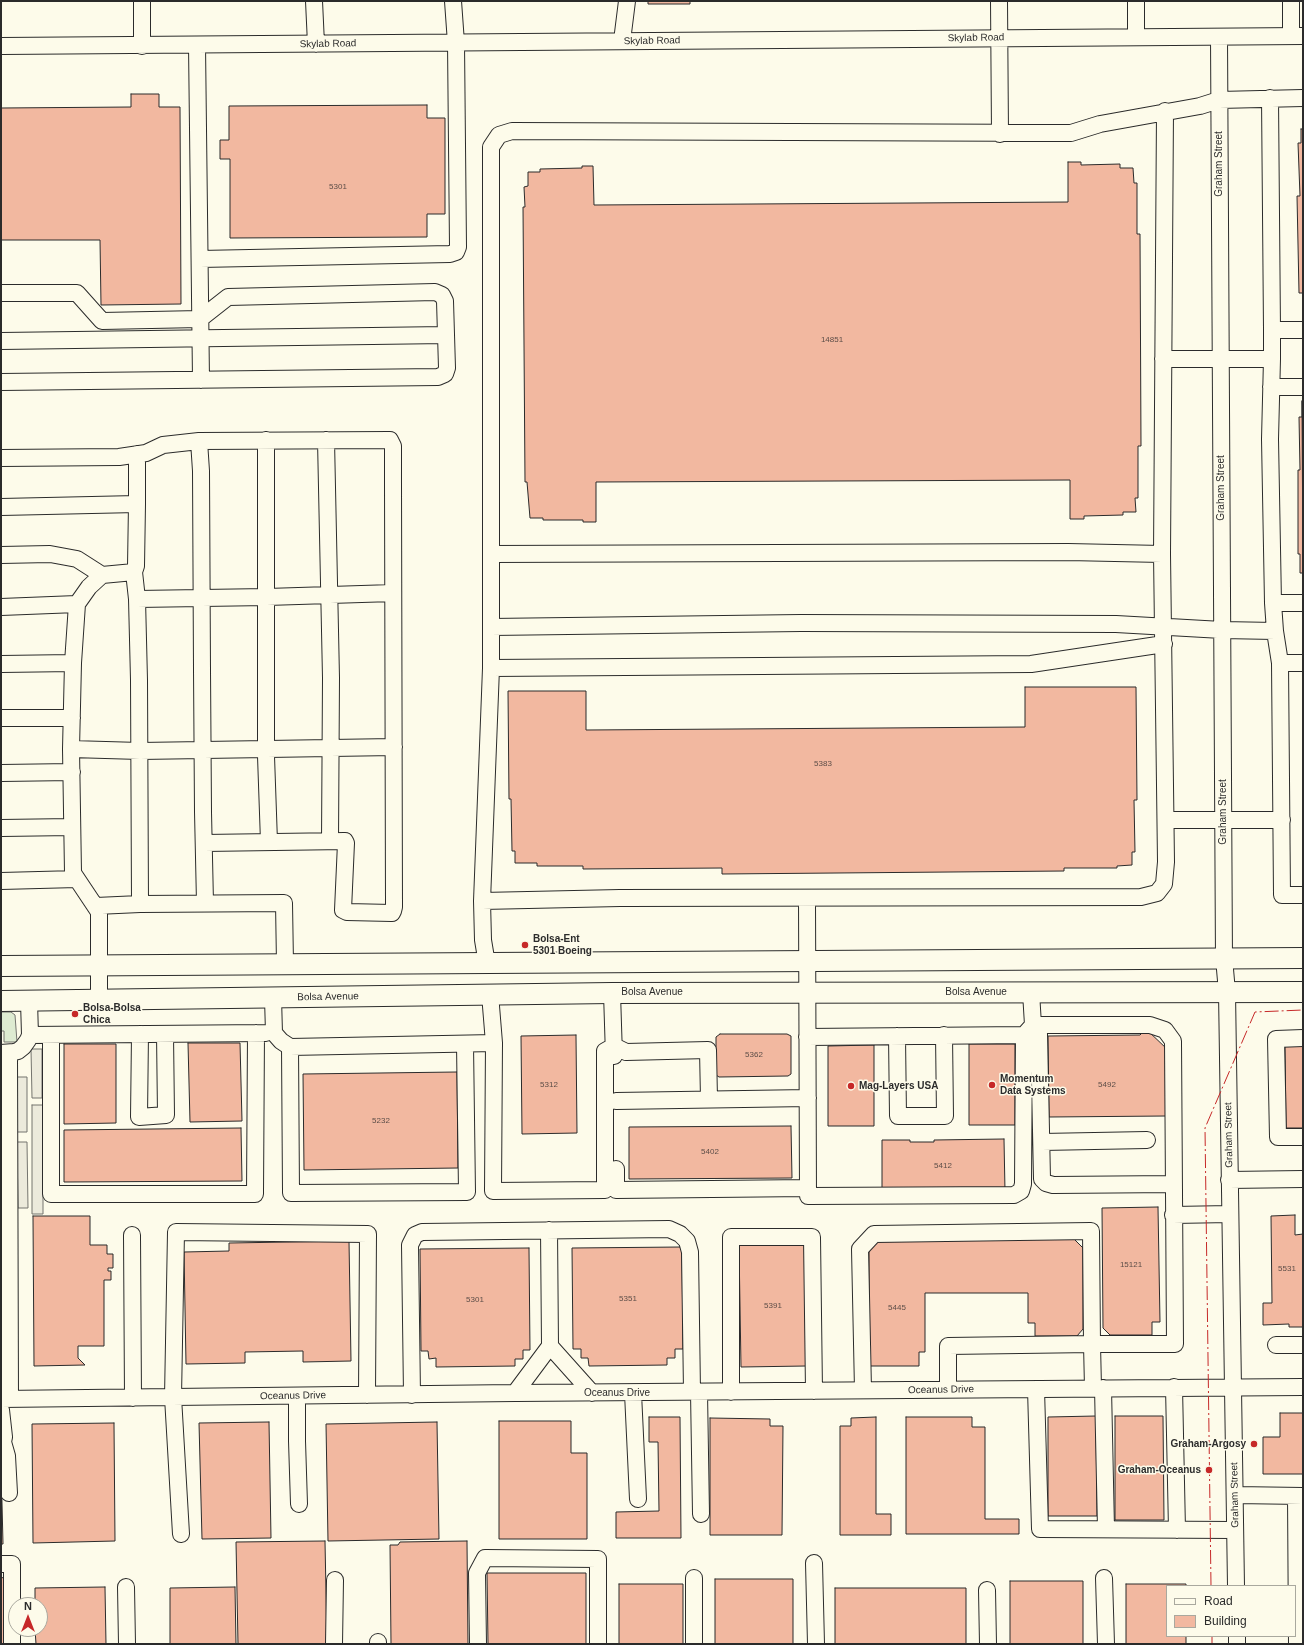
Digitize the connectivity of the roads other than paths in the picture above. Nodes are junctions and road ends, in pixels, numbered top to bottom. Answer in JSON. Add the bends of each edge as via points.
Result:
{"nodes":[{"id":1,"x":142,"y":1,"type":"edge"},
{"id":2,"x":314,"y":1,"type":"edge"},
{"id":3,"x":453,"y":1,"type":"edge"},
{"id":4,"x":627,"y":1,"type":"edge"},
{"id":5,"x":999,"y":1,"type":"edge"},
{"id":6,"x":1136,"y":1,"type":"edge"},
{"id":7,"x":1291,"y":1,"type":"edge"},
{"id":8,"x":1297,"y":36,"type":"edge"},
{"id":9,"x":1136,"y":37,"type":"junction"},
{"id":10,"x":1219,"y":37,"type":"junction"},
{"id":11,"x":999,"y":38,"type":"junction"},
{"id":12,"x":622,"y":41,"type":"junction"},
{"id":13,"x":456,"y":43,"type":"junction"},
{"id":14,"x":316,"y":44,"type":"junction"},
{"id":15,"x":197,"y":45,"type":"junction"},
{"id":16,"x":1,"y":46,"type":"edge"},
{"id":17,"x":142,"y":46,"type":"junction"},
{"id":18,"x":1270,"y":98,"type":"junction"},
{"id":19,"x":1303,"y":98,"type":"edge"},
{"id":20,"x":1219,"y":100,"type":"junction"},
{"id":21,"x":1165,"y":111,"type":"junction"},
{"id":22,"x":1000,"y":134,"type":"junction"},
{"id":23,"x":200,"y":259,"type":"junction"},
{"id":24,"x":1,"y":293,"type":"edge"},
{"id":25,"x":200,"y":319,"type":"junction"},
{"id":26,"x":1272,"y":330,"type":"junction"},
{"id":27,"x":1303,"y":330,"type":"edge"},
{"id":28,"x":446,"y":335,"type":"junction"},
{"id":29,"x":200,"y":338,"type":"junction"},
{"id":30,"x":1,"y":341,"type":"edge"},
{"id":31,"x":1163,"y":359,"type":"junction"},
{"id":32,"x":1272,"y":359,"type":"junction"},
{"id":33,"x":1220,"y":360,"type":"junction"},
{"id":34,"x":201,"y":380,"type":"junction"},
{"id":35,"x":1,"y":382,"type":"edge"},
{"id":36,"x":1271,"y":387,"type":"junction"},
{"id":37,"x":1303,"y":387,"type":"edge"},
{"id":38,"x":266,"y":440,"type":"junction"},
{"id":39,"x":326,"y":440,"type":"junction"},
{"id":40,"x":199,"y":441,"type":"junction"},
{"id":41,"x":137,"y":454,"type":"junction"},
{"id":42,"x":1,"y":458,"type":"edge"},
{"id":43,"x":137,"y":504,"type":"junction"},
{"id":44,"x":1,"y":507,"type":"edge"},
{"id":45,"x":491,"y":554,"type":"junction"},
{"id":46,"x":1162,"y":554,"type":"junction"},
{"id":47,"x":1,"y":555,"type":"edge"},
{"id":48,"x":134,"y":572,"type":"junction"},
{"id":49,"x":102,"y":575,"type":"junction"},
{"id":50,"x":392,"y":593,"type":"junction"},
{"id":51,"x":328,"y":595,"type":"junction"},
{"id":52,"x":202,"y":598,"type":"junction"},
{"id":53,"x":267,"y":598,"type":"junction"},
{"id":54,"x":137,"y":599,"type":"junction"},
{"id":55,"x":1273,"y":603,"type":"junction"},
{"id":56,"x":1303,"y":603,"type":"edge"},
{"id":57,"x":77,"y":604,"type":"junction"},
{"id":58,"x":1,"y":607,"type":"edge"},
{"id":59,"x":1164,"y":626,"type":"junction"},
{"id":60,"x":491,"y":627,"type":"junction"},
{"id":61,"x":1222,"y":630,"type":"junction"},
{"id":62,"x":1275,"y":631,"type":"junction"},
{"id":63,"x":1164,"y":644,"type":"junction"},
{"id":64,"x":73,"y":663,"type":"junction"},
{"id":65,"x":1280,"y":663,"type":"junction"},
{"id":66,"x":1303,"y":663,"type":"edge"},
{"id":67,"x":1,"y":664,"type":"edge"},
{"id":68,"x":491,"y":668,"type":"junction"},
{"id":69,"x":1,"y":718,"type":"edge"},
{"id":70,"x":72,"y":718,"type":"junction"},
{"id":71,"x":394,"y":747,"type":"junction"},
{"id":72,"x":331,"y":748,"type":"junction"},
{"id":73,"x":72,"y":749,"type":"junction"},
{"id":74,"x":202,"y":749,"type":"junction"},
{"id":75,"x":266,"y":749,"type":"junction"},
{"id":76,"x":140,"y":751,"type":"junction"},
{"id":77,"x":1,"y":772,"type":"edge"},
{"id":78,"x":72,"y":772,"type":"junction"},
{"id":79,"x":1166,"y":820,"type":"junction"},
{"id":80,"x":1223,"y":820,"type":"junction"},
{"id":81,"x":1282,"y":820,"type":"junction"},
{"id":82,"x":72,"y":827,"type":"junction"},
{"id":83,"x":1,"y":828,"type":"edge"},
{"id":84,"x":330,"y":841,"type":"junction"},
{"id":85,"x":269,"y":842,"type":"junction"},
{"id":86,"x":204,"y":843,"type":"junction"},
{"id":87,"x":77,"y":879,"type":"junction"},
{"id":88,"x":1,"y":881,"type":"edge"},
{"id":89,"x":1303,"y":895,"type":"edge"},
{"id":90,"x":807,"y":898,"type":"junction"},
{"id":91,"x":482,"y":901,"type":"junction"},
{"id":92,"x":205,"y":903,"type":"junction"},
{"id":93,"x":140,"y":904,"type":"junction"},
{"id":94,"x":96,"y":906,"type":"junction"},
{"id":95,"x":1224,"y":958,"type":"junction"},
{"id":96,"x":1303,"y":958,"type":"edge"},
{"id":97,"x":806,"y":961,"type":"junction"},
{"id":98,"x":285,"y":964,"type":"junction"},
{"id":99,"x":487,"y":964,"type":"junction"},
{"id":100,"x":99,"y":965,"type":"junction"},
{"id":101,"x":1,"y":966,"type":"edge"},
{"id":102,"x":612,"y":992,"type":"junction"},
{"id":103,"x":807,"y":992,"type":"junction"},
{"id":104,"x":1031,"y":992,"type":"junction"},
{"id":105,"x":1227,"y":992,"type":"junction"},
{"id":106,"x":1303,"y":992,"type":"edge"},
{"id":107,"x":490,"y":994,"type":"junction"},
{"id":108,"x":273,"y":998,"type":"junction"},
{"id":109,"x":99,"y":1000,"type":"junction"},
{"id":110,"x":1,"y":1001,"type":"edge"},
{"id":111,"x":29,"y":1001,"type":"junction"},
{"id":112,"x":1028,"y":1030,"type":"junction"},
{"id":113,"x":256,"y":1033,"type":"junction"},
{"id":114,"x":274,"y":1033,"type":"junction"},
{"id":115,"x":140,"y":1034,"type":"junction"},
{"id":116,"x":165,"y":1034,"type":"junction"},
{"id":117,"x":30,"y":1035,"type":"junction"},
{"id":118,"x":51,"y":1035,"type":"junction"},
{"id":119,"x":944,"y":1035,"type":"junction"},
{"id":120,"x":897,"y":1036,"type":"junction"},
{"id":121,"x":807,"y":1037,"type":"junction"},
{"id":122,"x":1303,"y":1038,"type":"edge"},
{"id":123,"x":494,"y":1043,"type":"junction"},
{"id":124,"x":465,"y":1044,"type":"junction"},
{"id":125,"x":614,"y":1046,"type":"junction"},
{"id":126,"x":290,"y":1047,"type":"junction"},
{"id":127,"x":5,"y":1053,"type":"edge"},
{"id":128,"x":808,"y":1098,"type":"junction"},
{"id":129,"x":709,"y":1099,"type":"junction"},
{"id":130,"x":616,"y":1101,"type":"junction"},
{"id":131,"x":5,"y":1128,"type":"edge"},
{"id":132,"x":1303,"y":1137,"type":"edge"},
{"id":133,"x":1147,"y":1140,"type":"dead end"},
{"id":134,"x":1042,"y":1142,"type":"junction"},
{"id":135,"x":1303,"y":1179,"type":"edge"},
{"id":136,"x":1229,"y":1180,"type":"junction"},
{"id":137,"x":1174,"y":1184,"type":"junction"},
{"id":138,"x":808,"y":1188,"type":"junction"},
{"id":139,"x":1230,"y":1214,"type":"junction"},
{"id":140,"x":1174,"y":1215,"type":"junction"},
{"id":141,"x":549,"y":1230,"type":"junction"},
{"id":142,"x":132,"y":1236,"type":"dead end"},
{"id":143,"x":5,"y":1282,"type":"edge"},
{"id":144,"x":1092,"y":1344,"type":"junction"},
{"id":145,"x":1276,"y":1345,"type":"dead end"},
{"id":146,"x":1303,"y":1345,"type":"edge"},
{"id":147,"x":550,"y":1346,"type":"junction"},
{"id":148,"x":5,"y":1356,"type":"edge"},
{"id":149,"x":1174,"y":1387,"type":"junction"},
{"id":150,"x":1233,"y":1387,"type":"junction"},
{"id":151,"x":1303,"y":1387,"type":"edge"},
{"id":152,"x":1036,"y":1388,"type":"junction"},
{"id":153,"x":1098,"y":1388,"type":"junction"},
{"id":154,"x":862,"y":1390,"type":"junction"},
{"id":155,"x":948,"y":1390,"type":"junction"},
{"id":156,"x":814,"y":1391,"type":"junction"},
{"id":157,"x":696,"y":1392,"type":"junction"},
{"id":158,"x":730,"y":1392,"type":"junction"},
{"id":159,"x":516,"y":1393,"type":"junction"},
{"id":160,"x":592,"y":1393,"type":"junction"},
{"id":161,"x":633,"y":1393,"type":"junction"},
{"id":162,"x":367,"y":1395,"type":"junction"},
{"id":163,"x":412,"y":1395,"type":"junction"},
{"id":164,"x":297,"y":1396,"type":"junction"},
{"id":165,"x":173,"y":1397,"type":"junction"},
{"id":166,"x":133,"y":1398,"type":"junction"},
{"id":167,"x":4,"y":1402,"type":"edge"},
{"id":168,"x":2,"y":1442,"type":"edge"},
{"id":169,"x":9,"y":1493,"type":"dead end"},
{"id":170,"x":1235,"y":1495,"type":"junction"},
{"id":171,"x":1300,"y":1496,"type":"edge"},
{"id":172,"x":638,"y":1499,"type":"dead end"},
{"id":173,"x":299,"y":1504,"type":"dead end"},
{"id":174,"x":700,"y":1514,"type":"dead end"},
{"id":175,"x":1106,"y":1529,"type":"junction"},
{"id":176,"x":1177,"y":1530,"type":"junction"},
{"id":177,"x":1235,"y":1530,"type":"junction"},
{"id":178,"x":181,"y":1534,"type":"dead end"},
{"id":179,"x":814,"y":1563,"type":"dead end"},
{"id":180,"x":1,"y":1564,"type":"edge"},
{"id":181,"x":694,"y":1578,"type":"dead end"},
{"id":182,"x":1104,"y":1578,"type":"dead end"},
{"id":183,"x":335,"y":1580,"type":"dead end"},
{"id":184,"x":1236,"y":1585,"type":"edge"},
{"id":185,"x":126,"y":1587,"type":"dead end"},
{"id":186,"x":987,"y":1590,"type":"dead end"},
{"id":187,"x":12,"y":1644,"type":"edge"},
{"id":188,"x":127,"y":1644,"type":"edge"},
{"id":189,"x":334,"y":1644,"type":"edge"},
{"id":190,"x":478,"y":1644,"type":"edge"},
{"id":191,"x":598,"y":1644,"type":"edge"},
{"id":192,"x":694,"y":1644,"type":"edge"},
{"id":193,"x":816,"y":1644,"type":"edge"},
{"id":194,"x":988,"y":1644,"type":"edge"},
{"id":195,"x":1106,"y":1644,"type":"edge"},
{"id":196,"x":1298,"y":1644,"type":"edge"}],
"edges":[{"from":1,"to":17,"type":"street"},
{"from":2,"to":14,"type":"street"},
{"from":3,"to":13,"type":"street"},
{"from":4,"to":12,"type":"street"},
{"from":5,"to":11,"type":"street"},
{"from":6,"to":9,"type":"street"},
{"from":7,"to":8,"type":"street"},
{"from":8,"to":10,"type":"street","name":"Skylab Road"},
{"from":9,"to":10,"type":"street","name":"Skylab Road"},
{"from":9,"to":11,"type":"street","name":"Skylab Road"},
{"from":10,"to":20,"type":"street","name":"Graham Street"},
{"from":11,"to":12,"type":"street","name":"Skylab Road"},
{"from":11,"to":22,"type":"street"},
{"from":12,"to":13,"type":"street","name":"Skylab Road"},
{"from":13,"to":14,"type":"street","name":"Skylab Road"},
{"from":13,"to":23,"type":"street","via":[[456,252]]},
{"from":14,"to":15,"type":"street","name":"Skylab Road"},
{"from":15,"to":17,"type":"street","name":"Skylab Road"},
{"from":15,"to":23,"type":"street"},
{"from":16,"to":17,"type":"street","name":"Skylab Road"},
{"from":18,"to":19,"type":"street"},
{"from":18,"to":20,"type":"street"},
{"from":18,"to":26,"type":"street"},
{"from":20,"to":21,"type":"street","via":[[1200,106]]},
{"from":20,"to":33,"type":"street","name":"Graham Street"},
{"from":21,"to":22,"type":"street","via":[[1100,124],[1071,133]]},
{"from":21,"to":31,"type":"street"},
{"from":22,"to":45,"type":"street","via":[[512,131],[499,135],[491,147]]},
{"from":23,"to":25,"type":"street"},
{"from":24,"to":25,"type":"street","via":[[77,293],[102,321]]},
{"from":25,"to":28,"type":"street","via":[[228,297],[435,292],[442,295],[445,301]]},
{"from":25,"to":29,"type":"street"},
{"from":26,"to":27,"type":"street"},
{"from":26,"to":32,"type":"street"},
{"from":28,"to":29,"type":"street"},
{"from":28,"to":34,"type":"street","via":[[447,368],[445,374],[438,377]]},
{"from":29,"to":30,"type":"street"},
{"from":29,"to":34,"type":"street"},
{"from":31,"to":33,"type":"street"},
{"from":31,"to":46,"type":"street"},
{"from":32,"to":33,"type":"street"},
{"from":32,"to":36,"type":"street"},
{"from":33,"to":61,"type":"street","name":"Graham Street"},
{"from":34,"to":35,"type":"street"},
{"from":36,"to":37,"type":"street"},
{"from":36,"to":55,"type":"street"},
{"from":38,"to":39,"type":"street"},
{"from":38,"to":40,"type":"street"},
{"from":38,"to":53,"type":"street"},
{"from":39,"to":50,"type":"street","via":[[392,442]]},
{"from":39,"to":51,"type":"street"},
{"from":40,"to":41,"type":"street","via":[[163,445]]},
{"from":40,"to":52,"type":"street"},
{"from":41,"to":42,"type":"street","via":[[119,457]]},
{"from":41,"to":43,"type":"street"},
{"from":43,"to":44,"type":"street"},
{"from":43,"to":48,"type":"street"},
{"from":45,"to":46,"type":"street"},
{"from":45,"to":60,"type":"street"},
{"from":46,"to":59,"type":"street"},
{"from":47,"to":49,"type":"street","via":[[50,554],[77,558]]},
{"from":48,"to":49,"type":"street"},
{"from":48,"to":54,"type":"street"},
{"from":49,"to":57,"type":"street","via":[[89,587]]},
{"from":50,"to":51,"type":"street"},
{"from":50,"to":71,"type":"street"},
{"from":51,"to":53,"type":"street"},
{"from":51,"to":72,"type":"street"},
{"from":52,"to":53,"type":"street"},
{"from":52,"to":54,"type":"street"},
{"from":52,"to":74,"type":"street"},
{"from":53,"to":75,"type":"street"},
{"from":54,"to":76,"type":"street"},
{"from":55,"to":56,"type":"street"},
{"from":55,"to":62,"type":"street"},
{"from":57,"to":58,"type":"street"},
{"from":57,"to":64,"type":"street"},
{"from":59,"to":60,"type":"street","via":[[801,623]]},
{"from":59,"to":61,"type":"street"},
{"from":59,"to":63,"type":"street"},
{"from":60,"to":68,"type":"street"},
{"from":61,"to":62,"type":"street"},
{"from":61,"to":80,"type":"street","name":"Graham Street"},
{"from":62,"to":65,"type":"street"},
{"from":63,"to":68,"type":"street","via":[[1031,664]]},
{"from":63,"to":79,"type":"street"},
{"from":64,"to":67,"type":"street"},
{"from":64,"to":70,"type":"street"},
{"from":65,"to":66,"type":"street"},
{"from":65,"to":81,"type":"street"},
{"from":68,"to":91,"type":"street"},
{"from":69,"to":70,"type":"street"},
{"from":70,"to":73,"type":"street"},
{"from":71,"to":72,"type":"street"},
{"from":71,"to":84,"type":"street","via":[[392,913],[343,910],[346,843]]},
{"from":72,"to":75,"type":"street"},
{"from":72,"to":84,"type":"street"},
{"from":73,"to":76,"type":"street"},
{"from":73,"to":78,"type":"street"},
{"from":74,"to":75,"type":"street"},
{"from":74,"to":76,"type":"street"},
{"from":74,"to":86,"type":"street"},
{"from":75,"to":85,"type":"street"},
{"from":76,"to":93,"type":"street"},
{"from":77,"to":78,"type":"street"},
{"from":78,"to":82,"type":"street"},
{"from":79,"to":80,"type":"street"},
{"from":79,"to":90,"type":"street","via":[[1164,884],[1157,893],[1147,896]]},
{"from":80,"to":81,"type":"street"},
{"from":80,"to":95,"type":"street","name":"Graham Street"},
{"from":81,"to":89,"type":"street","via":[[1282,895]]},
{"from":82,"to":83,"type":"street"},
{"from":82,"to":87,"type":"street","via":[[73,873]]},
{"from":84,"to":85,"type":"street"},
{"from":85,"to":86,"type":"street"},
{"from":86,"to":92,"type":"street"},
{"from":87,"to":88,"type":"street"},
{"from":87,"to":94,"type":"street"},
{"from":90,"to":91,"type":"street"},
{"from":90,"to":97,"type":"street"},
{"from":91,"to":99,"type":"street","via":[[483,940]]},
{"from":92,"to":93,"type":"street"},
{"from":92,"to":98,"type":"street","via":[[284,903]]},
{"from":93,"to":94,"type":"street"},
{"from":94,"to":100,"type":"street","via":[[99,912]]},
{"from":95,"to":96,"type":"main road"},
{"from":95,"to":97,"type":"main road"},
{"from":95,"to":105,"type":"street","name":"Graham Street"},
{"from":97,"to":99,"type":"main road"},
{"from":97,"to":103,"type":"street"},
{"from":98,"to":99,"type":"main road"},
{"from":98,"to":100,"type":"main road"},
{"from":99,"to":107,"type":"main road"},
{"from":100,"to":101,"type":"main road"},
{"from":100,"to":109,"type":"street"},
{"from":102,"to":103,"type":"main road","name":"Bolsa Avenue"},
{"from":102,"to":107,"type":"main road","name":"Bolsa Avenue"},
{"from":102,"to":125,"type":"street"},
{"from":103,"to":104,"type":"main road","name":"Bolsa Avenue"},
{"from":103,"to":121,"type":"street"},
{"from":104,"to":105,"type":"main road","name":"Bolsa Avenue"},
{"from":104,"to":112,"type":"street"},
{"from":105,"to":106,"type":"main road","name":"Bolsa Avenue"},
{"from":105,"to":136,"type":"street","name":"Graham Street"},
{"from":107,"to":108,"type":"main road","name":"Bolsa Avenue"},
{"from":107,"to":123,"type":"street"},
{"from":108,"to":109,"type":"main road","name":"Bolsa Avenue"},
{"from":108,"to":114,"type":"street"},
{"from":109,"to":111,"type":"main road","name":"Bolsa Avenue"},
{"from":110,"to":111,"type":"main road","name":"Bolsa Avenue"},
{"from":111,"to":117,"type":"street"},
{"from":112,"to":119,"type":"street"},
{"from":112,"to":134,"type":"street","via":[[1039,1034]]},
{"from":112,"to":137,"type":"street","via":[[1150,1025],[1165,1030],[1173,1042]]},
{"from":112,"to":138,"type":"street","via":[[1021,1191],[1014,1195],[808,1196]]},
{"from":113,"to":114,"type":"street"},
{"from":113,"to":116,"type":"street"},
{"from":113,"to":118,"type":"street","via":[[255,1194],[51,1194]]},
{"from":114,"to":126,"type":"street"},
{"from":115,"to":116,"type":"street"},
{"from":115,"to":116,"type":"street","via":[[139,1117],[166,1115]]},
{"from":115,"to":118,"type":"street"},
{"from":117,"to":118,"type":"street"},
{"from":117,"to":127,"type":"street","via":[[23,1047]]},
{"from":119,"to":120,"type":"street"},
{"from":119,"to":120,"type":"street","via":[[945,1116],[898,1116]]},
{"from":120,"to":121,"type":"street"},
{"from":121,"to":128,"type":"street"},
{"from":122,"to":132,"type":"street","via":[[1276,1039],[1278,1137]]},
{"from":123,"to":124,"type":"street"},
{"from":123,"to":125,"type":"street","via":[[493,1191],[605,1190],[605,1051]]},
{"from":124,"to":126,"type":"street"},
{"from":124,"to":126,"type":"street","via":[[467,1192],[291,1193]]},
{"from":125,"to":129,"type":"street","via":[[626,1052],[708,1050]]},
{"from":125,"to":130,"type":"street"},
{"from":127,"to":131,"type":"street"},
{"from":128,"to":129,"type":"street"},
{"from":128,"to":138,"type":"street"},
{"from":129,"to":130,"type":"street"},
{"from":130,"to":138,"type":"street","via":[[616,1190]]},
{"from":131,"to":143,"type":"street"},
{"from":133,"to":134,"type":"street"},
{"from":134,"to":137,"type":"street","via":[[1042,1179],[1046,1183]]},
{"from":135,"to":136,"type":"street"},
{"from":136,"to":139,"type":"street","name":"Graham Street"},
{"from":137,"to":140,"type":"street"},
{"from":139,"to":140,"type":"street"},
{"from":139,"to":150,"type":"street","name":"Graham Street"},
{"from":140,"to":144,"type":"street","via":[[1175,1344]]},
{"from":141,"to":147,"type":"street"},
{"from":141,"to":157,"type":"street","via":[[669,1229],[687,1241],[690,1252]]},
{"from":141,"to":163,"type":"street","via":[[422,1232],[415,1236],[410,1245]]},
{"from":142,"to":166,"type":"street"},
{"from":143,"to":148,"type":"street"},
{"from":144,"to":153,"type":"street"},
{"from":144,"to":154,"type":"street","via":[[1091,1231],[874,1234],[860,1249]]},
{"from":144,"to":155,"type":"street","via":[[948,1346]]},
{"from":145,"to":146,"type":"street"},
{"from":147,"to":159,"type":"street"},
{"from":147,"to":160,"type":"street"},
{"from":148,"to":167,"type":"street"},
{"from":149,"to":150,"type":"street","name":"Oceanus Drive"},
{"from":149,"to":153,"type":"street","name":"Oceanus Drive"},
{"from":149,"to":176,"type":"street"},
{"from":150,"to":151,"type":"street","name":"Oceanus Drive"},
{"from":150,"to":170,"type":"street","name":"Graham Street"},
{"from":152,"to":153,"type":"street","name":"Oceanus Drive"},
{"from":152,"to":155,"type":"street","name":"Oceanus Drive"},
{"from":152,"to":175,"type":"street","via":[[1040,1529]]},
{"from":153,"to":175,"type":"street"},
{"from":154,"to":155,"type":"street","name":"Oceanus Drive"},
{"from":154,"to":156,"type":"street","name":"Oceanus Drive"},
{"from":156,"to":158,"type":"street","name":"Oceanus Drive"},
{"from":156,"to":158,"type":"street","via":[[812,1237],[732,1237]]},
{"from":157,"to":158,"type":"street","name":"Oceanus Drive"},
{"from":157,"to":161,"type":"street","name":"Oceanus Drive"},
{"from":157,"to":174,"type":"street"},
{"from":159,"to":160,"type":"street","name":"Oceanus Drive"},
{"from":159,"to":163,"type":"street","name":"Oceanus Drive"},
{"from":160,"to":161,"type":"street","name":"Oceanus Drive"},
{"from":161,"to":172,"type":"street"},
{"from":162,"to":163,"type":"street","name":"Oceanus Drive"},
{"from":162,"to":164,"type":"street","name":"Oceanus Drive"},
{"from":162,"to":165,"type":"street","via":[[368,1234],[176,1232]]},
{"from":164,"to":165,"type":"street","name":"Oceanus Drive"},
{"from":164,"to":173,"type":"street"},
{"from":165,"to":166,"type":"street","name":"Oceanus Drive"},
{"from":165,"to":178,"type":"street"},
{"from":166,"to":167,"type":"street","name":"Oceanus Drive"},
{"from":167,"to":168,"type":"street"},
{"from":168,"to":169,"type":"street","via":[[7,1456]]},
{"from":170,"to":171,"type":"street"},
{"from":170,"to":177,"type":"street","name":"Graham Street"},
{"from":171,"to":196,"type":"street"},
{"from":175,"to":176,"type":"street"},
{"from":176,"to":177,"type":"street"},
{"from":177,"to":184,"type":"street","name":"Graham Street"},
{"from":179,"to":193,"type":"street"},
{"from":180,"to":187,"type":"street","via":[[12,1564]]},
{"from":181,"to":192,"type":"street"},
{"from":182,"to":195,"type":"street"},
{"from":183,"to":189,"type":"street"},
{"from":185,"to":188,"type":"street"},
{"from":186,"to":194,"type":"street"},
{"from":190,"to":191,"type":"street","via":[[477,1573],[486,1558],[598,1559]]}]}
